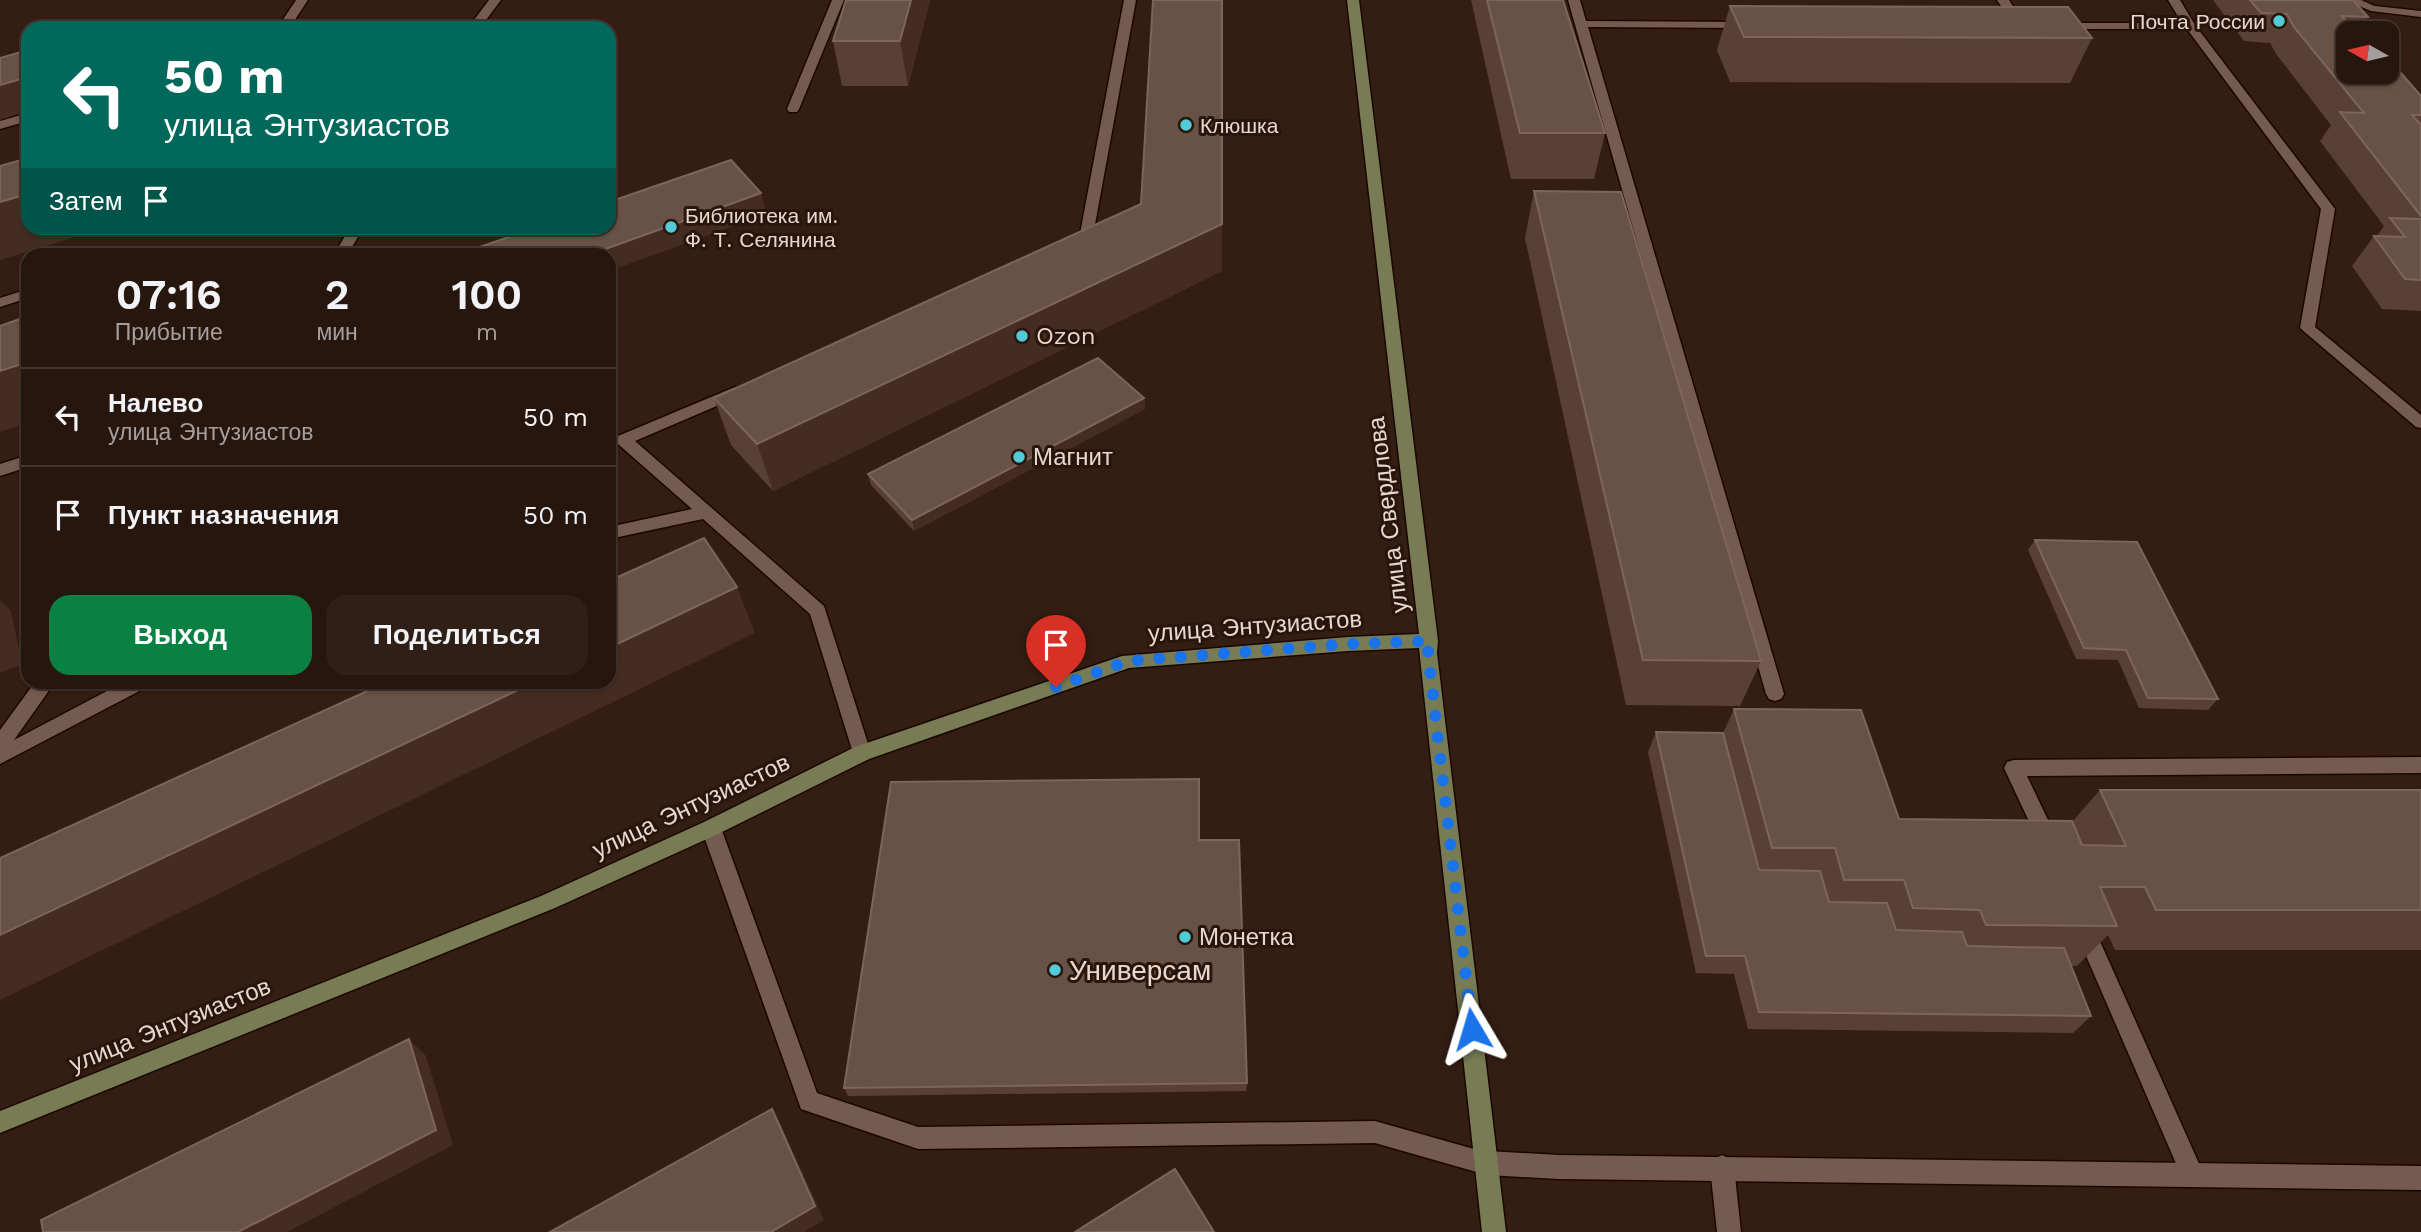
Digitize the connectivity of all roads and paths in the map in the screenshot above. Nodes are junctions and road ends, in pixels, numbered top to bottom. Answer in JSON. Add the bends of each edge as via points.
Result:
{"nodes":[{"id":1,"x":302,"y":0,"type":"edge"},
{"id":2,"x":495,"y":0,"type":"edge"},
{"id":3,"x":838,"y":0,"type":"edge"},
{"id":4,"x":1130,"y":0,"type":"edge"},
{"id":5,"x":1353,"y":0,"type":"edge"},
{"id":6,"x":1574,"y":0,"type":"edge"},
{"id":7,"x":2003,"y":0,"type":"edge"},
{"id":8,"x":2174,"y":0,"type":"edge"},
{"id":9,"x":2351,"y":0,"type":"edge"},
{"id":10,"x":2421,"y":14,"type":"edge"},
{"id":11,"x":288,"y":21,"type":"edge"},
{"id":12,"x":479,"y":21,"type":"edge"},
{"id":13,"x":1581,"y":24,"type":"junction"},
{"id":14,"x":1759,"y":25,"type":"edge"},
{"id":15,"x":2005,"y":25,"type":"edge"},
{"id":16,"x":2019,"y":25,"type":"junction"},
{"id":17,"x":2032,"y":25,"type":"edge"},
{"id":18,"x":2045,"y":26,"type":"edge"},
{"id":19,"x":2190,"y":26,"type":"junction"},
{"id":20,"x":793,"y":109,"type":"dead end"},
{"id":21,"x":21,"y":119,"type":"edge"},
{"id":22,"x":0,"y":125,"type":"edge"},
{"id":23,"x":1059,"y":252,"type":"edge"},
{"id":24,"x":21,"y":296,"type":"edge"},
{"id":25,"x":0,"y":303,"type":"edge"},
{"id":26,"x":752,"y":385,"type":"edge"},
{"id":27,"x":2421,"y":424,"type":"edge"},
{"id":28,"x":617,"y":444,"type":"edge"},
{"id":29,"x":21,"y":463,"type":"edge"},
{"id":30,"x":0,"y":470,"type":"edge"},
{"id":31,"x":706,"y":512,"type":"junction"},
{"id":32,"x":616,"y":531,"type":"edge"},
{"id":33,"x":1429,"y":641,"type":"junction"},
{"id":34,"x":41,"y":689,"type":"edge"},
{"id":35,"x":127,"y":689,"type":"edge"},
{"id":36,"x":1775,"y":694,"type":"dead end"},
{"id":37,"x":0,"y":744,"type":"edge"},
{"id":38,"x":863,"y":753,"type":"junction"},
{"id":39,"x":0,"y":755,"type":"edge"},
{"id":40,"x":2421,"y":765,"type":"edge"},
{"id":41,"x":711,"y":828,"type":"junction"},
{"id":42,"x":2058,"y":863,"type":"edge"},
{"id":43,"x":2084,"y":928,"type":"edge"},
{"id":44,"x":0,"y":1122,"type":"edge"},
{"id":45,"x":1487,"y":1163,"type":"junction"},
{"id":46,"x":1722,"y":1167,"type":"junction"},
{"id":47,"x":2192,"y":1174,"type":"junction"},
{"id":48,"x":2421,"y":1178,"type":"edge"},
{"id":49,"x":1494,"y":1232,"type":"edge"},
{"id":50,"x":1729,"y":1232,"type":"edge"}],
"edges":[{"from":1,"to":11,"type":"street"},
{"from":2,"to":12,"type":"street"},
{"from":3,"to":20,"type":"street"},
{"from":4,"to":23,"type":"street","via":[[1084,241]]},
{"from":5,"to":33,"type":"main road","name":"улица Свердлова"},
{"from":6,"to":13,"type":"street"},
{"from":7,"to":16,"type":"street"},
{"from":8,"to":19,"type":"street"},
{"from":9,"to":10,"type":"street","via":[[2375,9]]},
{"from":13,"to":14,"type":"street"},
{"from":13,"to":36,"type":"street"},
{"from":15,"to":16,"type":"street"},
{"from":16,"to":17,"type":"street"},
{"from":18,"to":19,"type":"street"},
{"from":19,"to":27,"type":"street","via":[[2328,209],[2307,328]]},
{"from":21,"to":22,"type":"street"},
{"from":24,"to":25,"type":"street"},
{"from":26,"to":28,"type":"street"},
{"from":28,"to":31,"type":"street"},
{"from":29,"to":30,"type":"street"},
{"from":31,"to":32,"type":"street"},
{"from":31,"to":38,"type":"street","via":[[818,611]]},
{"from":33,"to":38,"type":"main road","name":"улица Энтузиастов","via":[[1128,661]]},
{"from":33,"to":45,"type":"main road","name":"улица Свердлова"},
{"from":34,"to":37,"type":"street"},
{"from":35,"to":39,"type":"street"},
{"from":38,"to":41,"type":"main road","name":"улица Энтузиастов"},
{"from":40,"to":42,"type":"street","via":[[2014,768]]},
{"from":41,"to":44,"type":"main road","name":"улица Энтузиастов","via":[[536,907]]},
{"from":41,"to":45,"type":"street","via":[[809,1101],[918,1138],[1375,1132]]},
{"from":43,"to":47,"type":"street"},
{"from":45,"to":46,"type":"street"},
{"from":45,"to":49,"type":"main road","name":"улица Свердлова"},
{"from":46,"to":47,"type":"street"},
{"from":46,"to":50,"type":"street"},
{"from":47,"to":48,"type":"street"}]}
